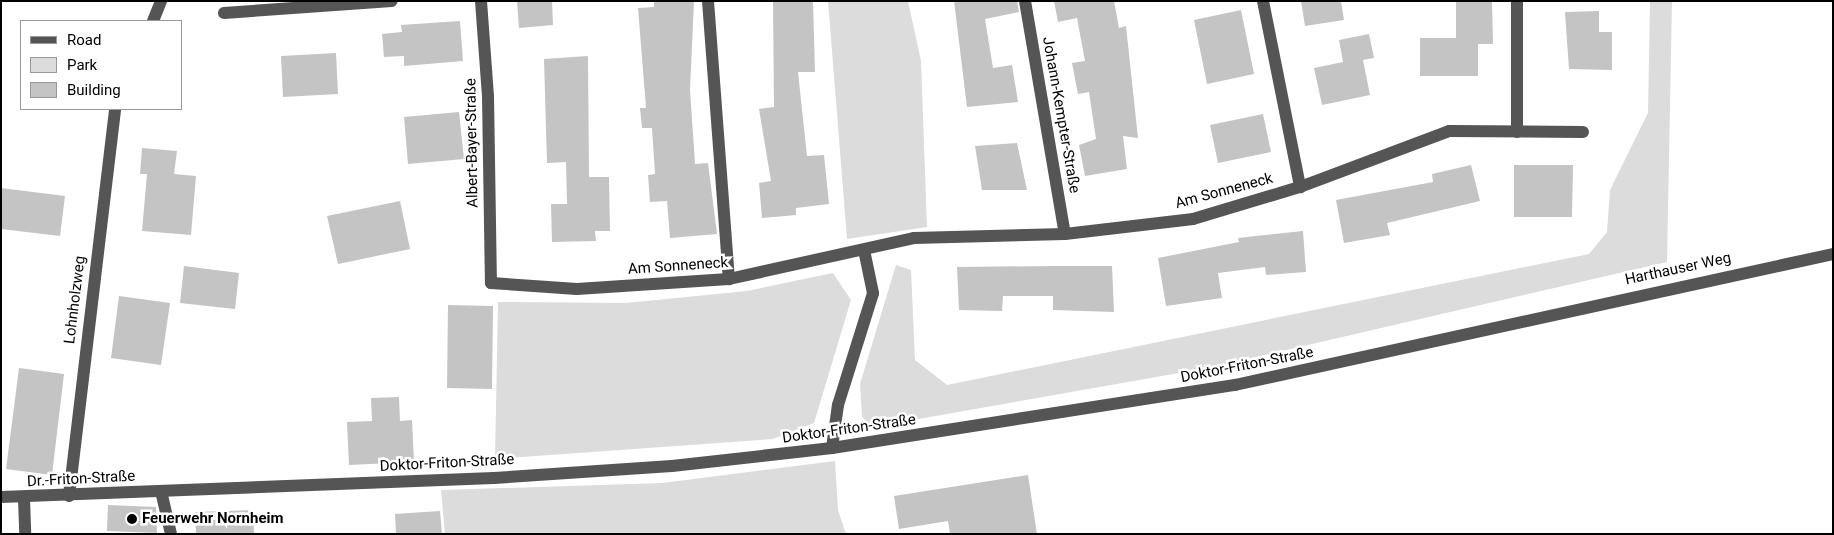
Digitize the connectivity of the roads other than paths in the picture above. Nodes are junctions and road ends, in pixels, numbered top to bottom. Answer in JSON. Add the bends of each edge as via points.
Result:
{"nodes":[{"id":1,"x":161,"y":1,"type":"edge"},
{"id":2,"x":392,"y":1,"type":"edge"},
{"id":3,"x":481,"y":1,"type":"edge"},
{"id":4,"x":708,"y":1,"type":"edge"},
{"id":5,"x":1025,"y":1,"type":"edge"},
{"id":6,"x":1263,"y":1,"type":"edge"},
{"id":7,"x":1517,"y":1,"type":"edge"},
{"id":8,"x":224,"y":12,"type":"dead end"},
{"id":9,"x":152,"y":20,"type":"edge"},
{"id":10,"x":115,"y":110,"type":"edge"},
{"id":11,"x":1517,"y":132,"type":"junction"},
{"id":12,"x":1583,"y":132,"type":"dead end"},
{"id":13,"x":1300,"y":187,"type":"junction"},
{"id":14,"x":1066,"y":234,"type":"junction"},
{"id":15,"x":864,"y":250,"type":"junction"},
{"id":16,"x":1833,"y":254,"type":"edge"},
{"id":17,"x":729,"y":279,"type":"junction"},
{"id":18,"x":491,"y":283,"type":"joint"},
{"id":19,"x":1530,"y":318,"type":"joint"},
{"id":20,"x":832,"y":448,"type":"junction"},
{"id":21,"x":161,"y":491,"type":"junction"},
{"id":22,"x":69,"y":496,"type":"junction"},
{"id":23,"x":1,"y":497,"type":"edge"},
{"id":24,"x":24,"y":498,"type":"junction"},
{"id":25,"x":25,"y":534,"type":"edge"},
{"id":26,"x":171,"y":534,"type":"edge"}],
"edges":[{"from":1,"to":9,"type":"street"},
{"from":2,"to":8,"type":"street"},
{"from":3,"to":18,"type":"street","name":"Albert-Bayer-Straße","via":[[488,96]]},
{"from":4,"to":17,"type":"street"},
{"from":5,"to":14,"type":"street","name":"Johann-Kempter-Straße"},
{"from":6,"to":13,"type":"street"},
{"from":7,"to":11,"type":"street"},
{"from":10,"to":22,"type":"street","name":"Lohnholzweg"},
{"from":11,"to":12,"type":"street","name":"Am Sonneneck"},
{"from":11,"to":13,"type":"street","name":"Am Sonneneck","via":[[1449,131]]},
{"from":13,"to":14,"type":"street","name":"Am Sonneneck","via":[[1193,219]]},
{"from":14,"to":15,"type":"street","name":"Am Sonneneck","via":[[921,238]]},
{"from":15,"to":17,"type":"street","name":"Am Sonneneck"},
{"from":15,"to":20,"type":"street","via":[[872,294],[838,405]]},
{"from":16,"to":19,"type":"street","name":"Harthauser Weg"},
{"from":17,"to":18,"type":"street","name":"Am Sonneneck","via":[[578,289]]},
{"from":19,"to":20,"type":"street","name":"Doktor-Friton-Straße","via":[[1235,385]]},
{"from":20,"to":21,"type":"street","name":"Doktor-Friton-Straße","via":[[553,474]]},
{"from":21,"to":22,"type":"street","name":"Dr.-Friton-Straße"},
{"from":21,"to":26,"type":"street"},
{"from":22,"to":24,"type":"street","name":"Dr.-Friton-Straße"},
{"from":23,"to":24,"type":"street","name":"Dr.-Friton-Straße"},
{"from":24,"to":25,"type":"street"}]}
